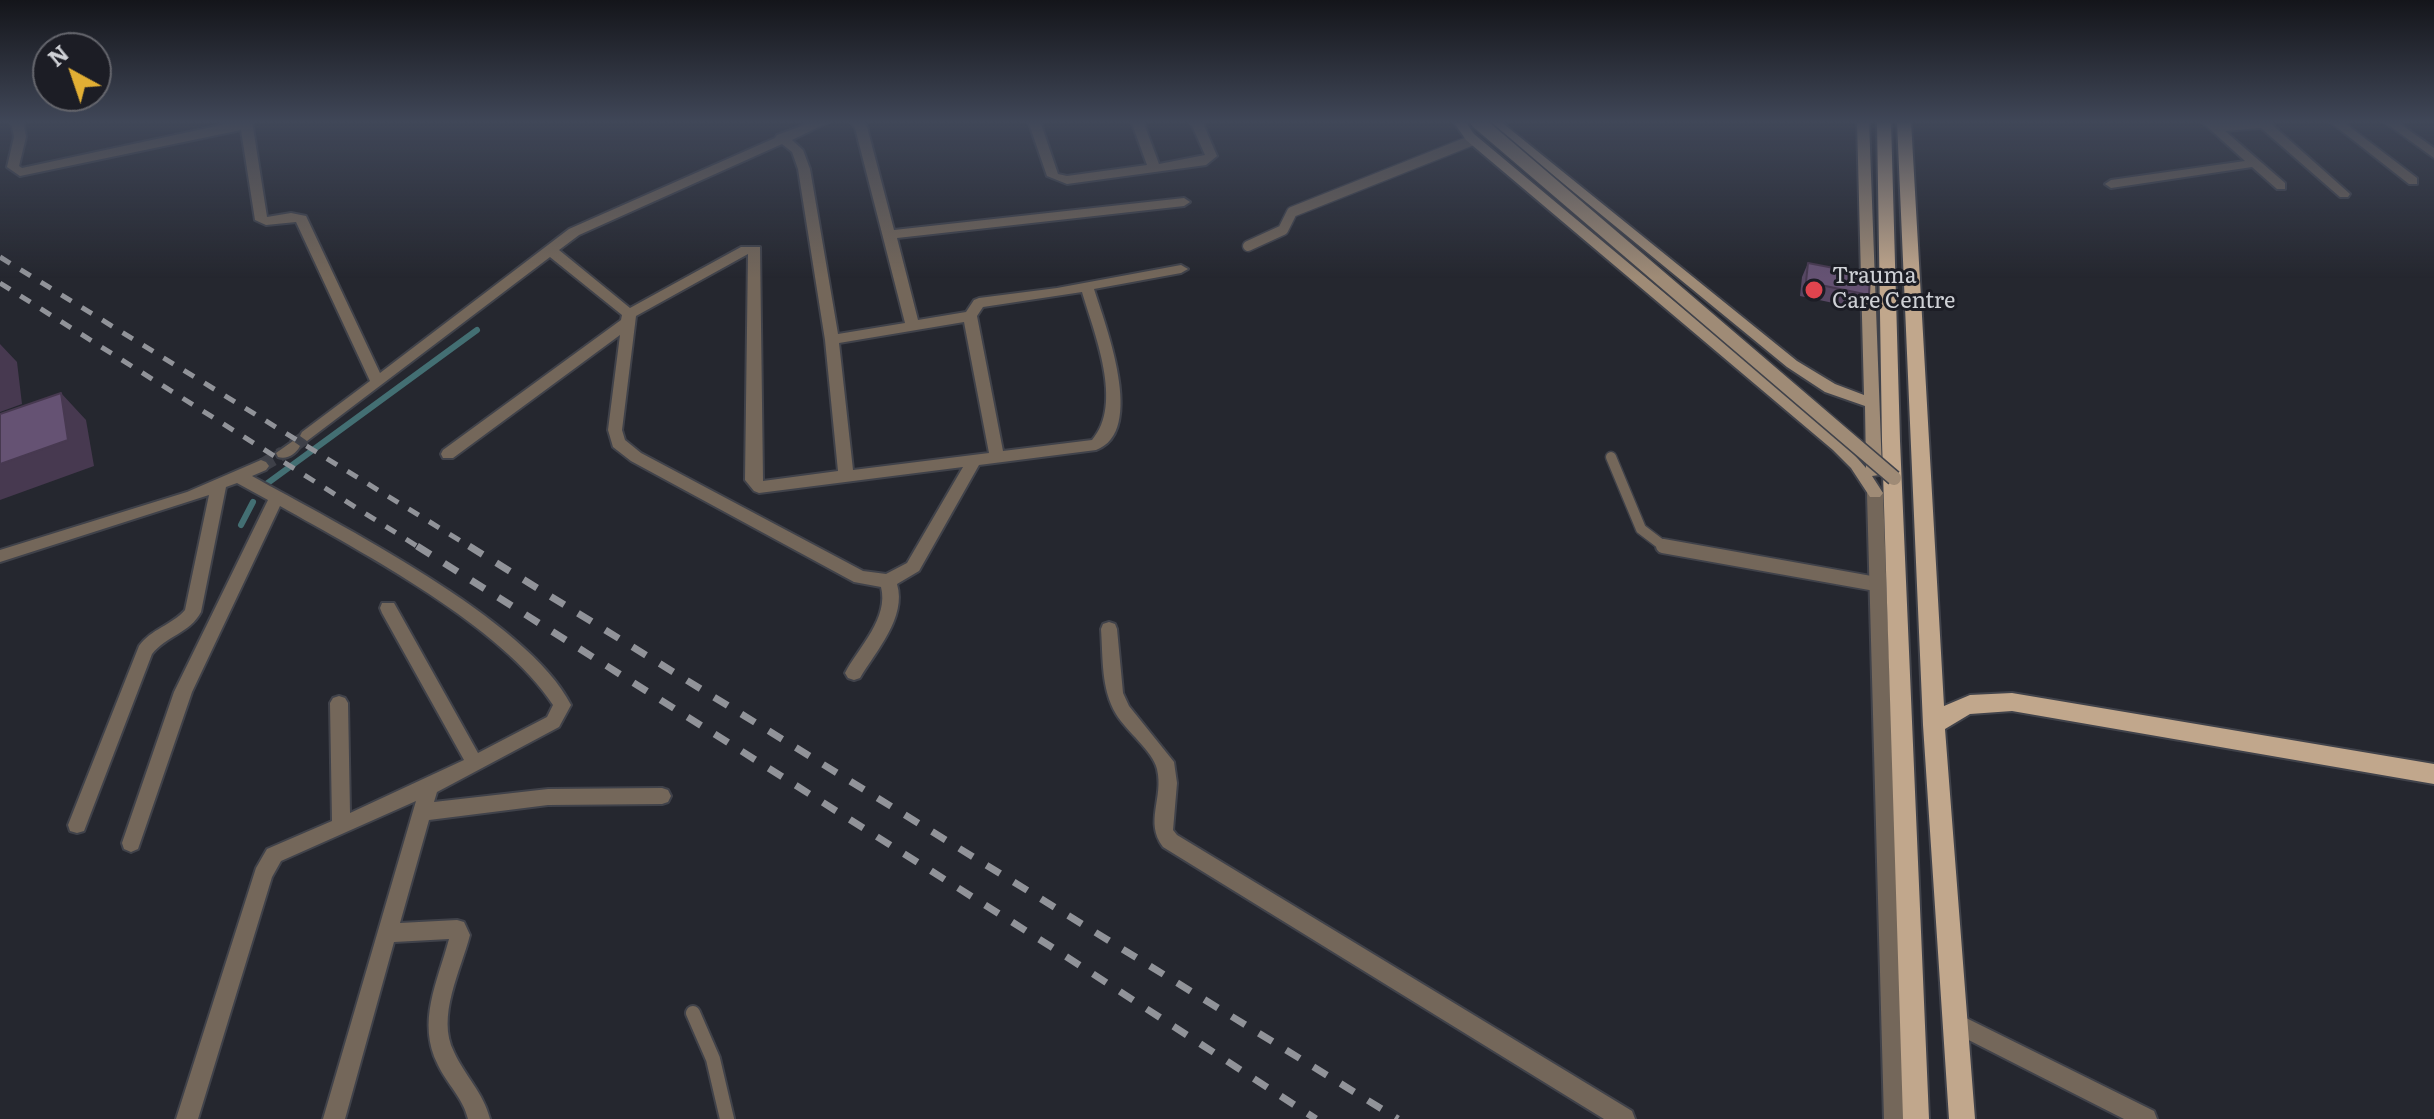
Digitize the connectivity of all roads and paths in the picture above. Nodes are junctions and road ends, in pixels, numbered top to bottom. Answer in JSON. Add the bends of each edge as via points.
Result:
{"nodes":[{"id":1,"x":254,"y":173,"type":"edge"},
{"id":2,"x":702,"y":173,"type":"edge"},
{"id":3,"x":805,"y":173,"type":"edge"},
{"id":4,"x":871,"y":173,"type":"edge"},
{"id":5,"x":1054,"y":173,"type":"edge"},
{"id":6,"x":1107,"y":173,"type":"edge"},
{"id":7,"x":1389,"y":173,"type":"edge"},
{"id":8,"x":1513,"y":173,"type":"edge"},
{"id":9,"x":1538,"y":173,"type":"edge"},
{"id":10,"x":1557,"y":173,"type":"edge"},
{"id":11,"x":1864,"y":173,"type":"edge"},
{"id":12,"x":1885,"y":173,"type":"edge"},
{"id":13,"x":1907,"y":173,"type":"edge"},
{"id":14,"x":2184,"y":173,"type":"edge"},
{"id":15,"x":2266,"y":173,"type":"edge"},
{"id":16,"x":2320,"y":173,"type":"edge"},
{"id":17,"x":2403,"y":173,"type":"edge"},
{"id":18,"x":2413,"y":181,"type":"dead end"},
{"id":19,"x":2111,"y":184,"type":"dead end"},
{"id":20,"x":2281,"y":186,"type":"dead end"},
{"id":21,"x":2344,"y":194,"type":"dead end"},
{"id":22,"x":1184,"y":202,"type":"dead end"},
{"id":23,"x":889,"y":235,"type":"junction"},
{"id":24,"x":1248,"y":246,"type":"dead end"},
{"id":25,"x":550,"y":250,"type":"junction"},
{"id":26,"x":1181,"y":269,"type":"dead end"},
{"id":27,"x":1087,"y":287,"type":"junction"},
{"id":28,"x":970,"y":316,"type":"junction"},
{"id":29,"x":629,"y":318,"type":"junction"},
{"id":30,"x":913,"y":326,"type":"junction"},
{"id":31,"x":832,"y":340,"type":"junction"},
{"id":32,"x":377,"y":381,"type":"junction"},
{"id":33,"x":1870,"y":402,"type":"junction"},
{"id":34,"x":307,"y":436,"type":"tunnel mouth"},
{"id":35,"x":448,"y":454,"type":"dead end"},
{"id":36,"x":997,"y":457,"type":"junction"},
{"id":37,"x":1611,"y":457,"type":"dead end"},
{"id":38,"x":974,"y":461,"type":"junction"},
{"id":39,"x":261,"y":466,"type":"tunnel mouth"},
{"id":40,"x":846,"y":475,"type":"junction"},
{"id":41,"x":240,"y":477,"type":"junction"},
{"id":42,"x":1894,"y":478,"type":"junction"},
{"id":43,"x":219,"y":486,"type":"junction"},
{"id":44,"x":1875,"y":493,"type":"junction"},
{"id":45,"x":277,"y":497,"type":"junction"},
{"id":46,"x":0,"y":556,"type":"edge"},
{"id":47,"x":888,"y":581,"type":"junction"},
{"id":48,"x":1876,"y":584,"type":"junction"},
{"id":49,"x":388,"y":608,"type":"dead end"},
{"id":50,"x":1109,"y":629,"type":"dead end"},
{"id":51,"x":854,"y":673,"type":"dead end"},
{"id":52,"x":339,"y":703,"type":"dead end"},
{"id":53,"x":1934,"y":725,"type":"junction"},
{"id":54,"x":475,"y":764,"type":"junction"},
{"id":55,"x":2430,"y":777,"type":"edge"},
{"id":56,"x":429,"y":787,"type":"junction"},
{"id":57,"x":662,"y":796,"type":"dead end"},
{"id":58,"x":422,"y":812,"type":"junction"},
{"id":59,"x":77,"y":825,"type":"dead end"},
{"id":60,"x":341,"y":825,"type":"junction"},
{"id":61,"x":131,"y":843,"type":"dead end"},
{"id":62,"x":387,"y":933,"type":"junction"},
{"id":63,"x":693,"y":1013,"type":"dead end"},
{"id":64,"x":1956,"y":1023,"type":"junction"},
{"id":65,"x":187,"y":1119,"type":"edge"},
{"id":66,"x":334,"y":1119,"type":"edge"},
{"id":67,"x":479,"y":1119,"type":"edge"},
{"id":68,"x":727,"y":1119,"type":"edge"},
{"id":69,"x":1624,"y":1119,"type":"edge"},
{"id":70,"x":1895,"y":1119,"type":"edge"},
{"id":71,"x":1916,"y":1119,"type":"edge"},
{"id":72,"x":1962,"y":1119,"type":"edge"},
{"id":73,"x":2146,"y":1119,"type":"edge"}],
"edges":[{"from":1,"to":32,"type":"street","via":[[261,220],[301,219]]},
{"from":2,"to":25,"type":"street","via":[[605,216]]},
{"from":3,"to":31,"type":"street"},
{"from":4,"to":23,"type":"street"},
{"from":5,"to":6,"type":"street","via":[[1056,179]]},
{"from":7,"to":24,"type":"lane","via":[[1292,212],[1283,230]]},
{"from":8,"to":44,"type":"street","via":[[1838,446]]},
{"from":9,"to":42,"type":"street","bridge":true},
{"from":10,"to":33,"type":"street","via":[[1792,364],[1830,388]]},
{"from":11,"to":33,"type":"street"},
{"from":12,"to":42,"type":"main road"},
{"from":13,"to":53,"type":"main road"},
{"from":14,"to":19,"type":"street"},
{"from":15,"to":20,"type":"street"},
{"from":16,"to":21,"type":"street"},
{"from":17,"to":18,"type":"street"},
{"from":22,"to":23,"type":"street"},
{"from":23,"to":30,"type":"street"},
{"from":25,"to":29,"type":"street"},
{"from":25,"to":32,"type":"street"},
{"from":26,"to":27,"type":"street"},
{"from":27,"to":28,"type":"street","via":[[979,303]]},
{"from":27,"to":36,"type":"street","via":[[1115,392],[1104,437],[1089,447]]},
{"from":28,"to":30,"type":"street"},
{"from":28,"to":36,"type":"street"},
{"from":29,"to":35,"type":"street"},
{"from":29,"to":40,"type":"street","via":[[746,250],[755,250],[754,484]]},
{"from":29,"to":47,"type":"street","via":[[615,430],[625,451],[860,577]]},
{"from":30,"to":31,"type":"street"},
{"from":31,"to":40,"type":"street"},
{"from":32,"to":34,"type":"street"},
{"from":33,"to":44,"type":"street"},
{"from":36,"to":38,"type":"street"},
{"from":37,"to":48,"type":"lane","via":[[1641,529],[1666,548]]},
{"from":38,"to":40,"type":"street"},
{"from":38,"to":47,"type":"street","via":[[913,567]]},
{"from":39,"to":41,"type":"street"},
{"from":41,"to":43,"type":"street"},
{"from":41,"to":45,"type":"street"},
{"from":42,"to":71,"type":"main road"},
{"from":43,"to":46,"type":"street"},
{"from":43,"to":59,"type":"street","via":[[193,612],[149,644]]},
{"from":44,"to":48,"type":"street"},
{"from":45,"to":54,"type":"street","via":[[468,613],[534,667],[559,697],[553,722]]},
{"from":45,"to":61,"type":"street","via":[[183,692]]},
{"from":47,"to":51,"type":"street","via":[[891,607]]},
{"from":48,"to":70,"type":"street"},
{"from":49,"to":54,"type":"street"},
{"from":50,"to":69,"type":"street","via":[[1114,693],[1165,762],[1163,832],[1170,841]]},
{"from":52,"to":60,"type":"street"},
{"from":53,"to":55,"type":"main road","via":[[1958,706],[2012,702]]},
{"from":53,"to":64,"type":"main road"},
{"from":54,"to":56,"type":"street"},
{"from":56,"to":58,"type":"street"},
{"from":56,"to":60,"type":"street"},
{"from":57,"to":58,"type":"street","via":[[548,797]]},
{"from":58,"to":62,"type":"street"},
{"from":60,"to":65,"type":"street","via":[[267,863]]},
{"from":62,"to":66,"type":"street"},
{"from":62,"to":67,"type":"street","via":[[457,929],[460,935],[438,1033],[443,1052],[476,1103]]},
{"from":63,"to":68,"type":"lane","via":[[713,1059]]},
{"from":64,"to":72,"type":"main road"},
{"from":64,"to":73,"type":"street"}]}
